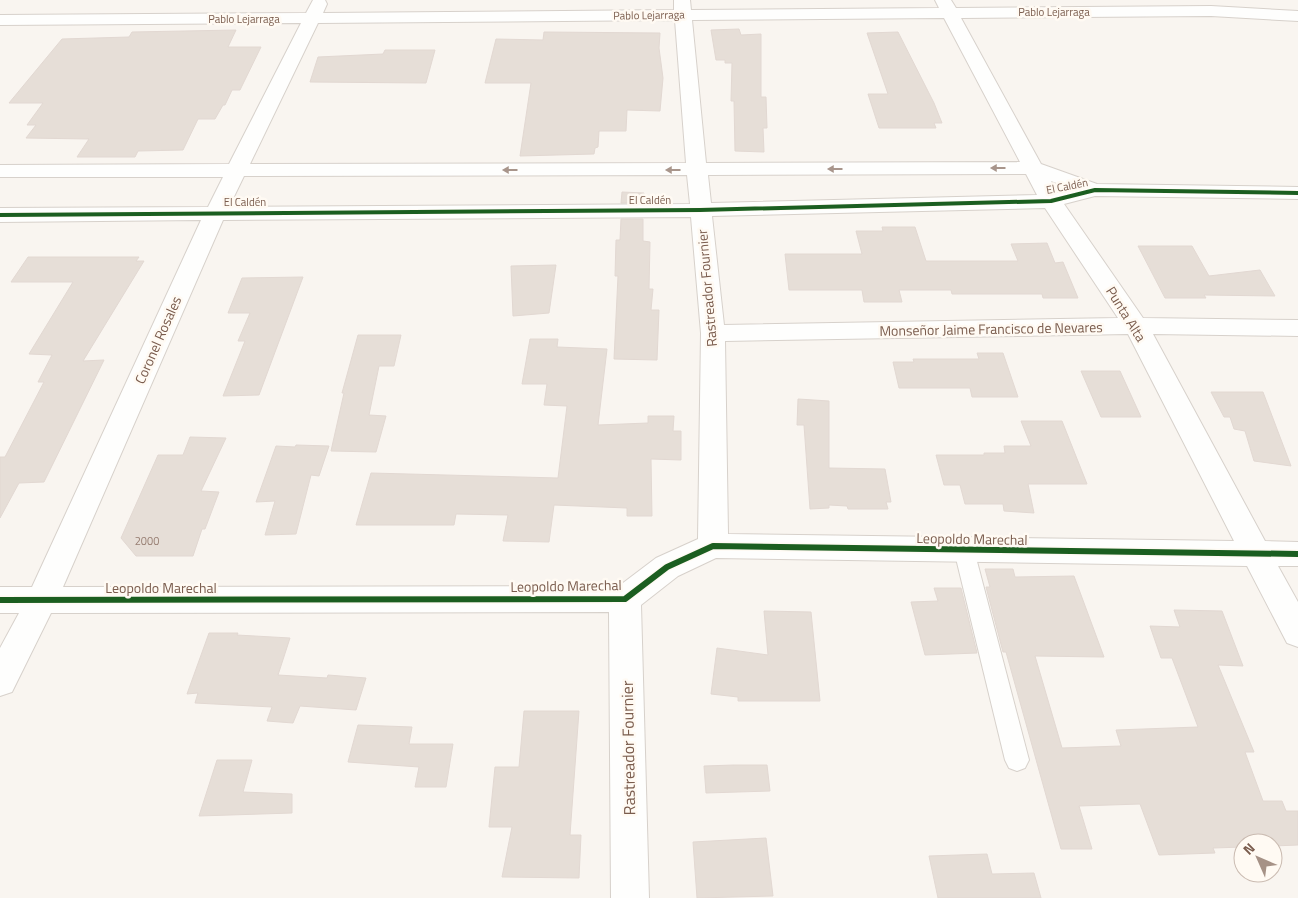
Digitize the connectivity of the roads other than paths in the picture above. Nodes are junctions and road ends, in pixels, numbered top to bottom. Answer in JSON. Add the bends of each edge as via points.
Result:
{"nodes":[{"id":1,"x":946,"y":6,"type":"edge"},
{"id":2,"x":682,"y":7,"type":"edge"},
{"id":3,"x":317,"y":9,"type":"edge"},
{"id":4,"x":1298,"y":16,"type":"edge"},
{"id":5,"x":0,"y":20,"type":"edge"},
{"id":6,"x":1034,"y":168,"type":"junction"},
{"id":7,"x":697,"y":170,"type":"junction"},
{"id":8,"x":0,"y":171,"type":"edge"},
{"id":9,"x":237,"y":171,"type":"junction"},
{"id":10,"x":1095,"y":190,"type":"junction"},
{"id":11,"x":1298,"y":193,"type":"edge"},
{"id":12,"x":1051,"y":201,"type":"junction"},
{"id":13,"x":700,"y":210,"type":"junction"},
{"id":14,"x":216,"y":212,"type":"junction"},
{"id":15,"x":0,"y":215,"type":"edge"},
{"id":16,"x":1136,"y":326,"type":"junction"},
{"id":17,"x":1298,"y":328,"type":"edge"},
{"id":18,"x":713,"y":333,"type":"junction"},
{"id":19,"x":714,"y":546,"type":"junction"},
{"id":20,"x":964,"y":550,"type":"junction"},
{"id":21,"x":1254,"y":553,"type":"junction"},
{"id":22,"x":1298,"y":554,"type":"edge"},
{"id":23,"x":42,"y":599,"type":"junction"},
{"id":24,"x":625,"y":599,"type":"junction"},
{"id":25,"x":0,"y":600,"type":"edge"},
{"id":26,"x":1298,"y":633,"type":"edge"},
{"id":27,"x":0,"y":681,"type":"edge"},
{"id":28,"x":1017,"y":760,"type":"dead end"},
{"id":29,"x":630,"y":898,"type":"edge"}],
"edges":[{"from":1,"to":2,"type":"street","name":"Pablo Lejarraga"},
{"from":1,"to":4,"type":"street","name":"Pablo Lejarraga","via":[[1212,10]]},
{"from":1,"to":6,"type":"street","name":"Punta Alta"},
{"from":2,"to":3,"type":"street","name":"Pablo Lejarraga"},
{"from":2,"to":7,"type":"street","name":"Rastreador Fournier"},
{"from":3,"to":5,"type":"street","name":"Pablo Lejarraga"},
{"from":3,"to":9,"type":"street","name":"Coronel Rosales"},
{"from":6,"to":7,"type":"street","name":"El Caldén","one_way":true},
{"from":6,"to":10,"type":"street","name":"El Caldén"},
{"from":6,"to":12,"type":"street","name":"Punta Alta"},
{"from":7,"to":9,"type":"street","name":"El Caldén","one_way":true},
{"from":7,"to":13,"type":"street","name":"Rastreador Fournier"},
{"from":8,"to":9,"type":"street","name":"El Caldén"},
{"from":9,"to":14,"type":"street","name":"Coronel Rosales"},
{"from":10,"to":11,"type":"street","name":"El Caldén"},
{"from":10,"to":12,"type":"street","name":"El Caldén"},
{"from":12,"to":13,"type":"street","name":"El Caldén"},
{"from":12,"to":16,"type":"street","name":"Punta Alta"},
{"from":13,"to":14,"type":"street","name":"El Caldén"},
{"from":13,"to":18,"type":"street","name":"Rastreador Fournier"},
{"from":14,"to":15,"type":"street","name":"El Caldén"},
{"from":14,"to":23,"type":"street","name":"Coronel Rosales"},
{"from":16,"to":17,"type":"street","name":"Monseñor Jaime Francisco de Nevares"},
{"from":16,"to":18,"type":"street","name":"Monseñor Jaime Francisco de Nevares"},
{"from":16,"to":21,"type":"street","name":"Punta Alta"},
{"from":18,"to":19,"type":"street","name":"Rastreador Fournier"},
{"from":19,"to":20,"type":"street","name":"Leopoldo Marechal"},
{"from":19,"to":24,"type":"street","name":"Leopoldo Marechal","via":[[667,567]]},
{"from":20,"to":21,"type":"street","name":"Leopoldo Marechal"},
{"from":20,"to":28,"type":"lane"},
{"from":21,"to":22,"type":"street","name":"Leopoldo Marechal"},
{"from":21,"to":26,"type":"street","name":"Punta Alta"},
{"from":23,"to":24,"type":"street","name":"Leopoldo Marechal"},
{"from":23,"to":25,"type":"street","name":"Leopoldo Marechal"},
{"from":23,"to":27,"type":"street","name":"Coronel Rosales"},
{"from":24,"to":29,"type":"street","name":"Rastreador Fournier"}]}
